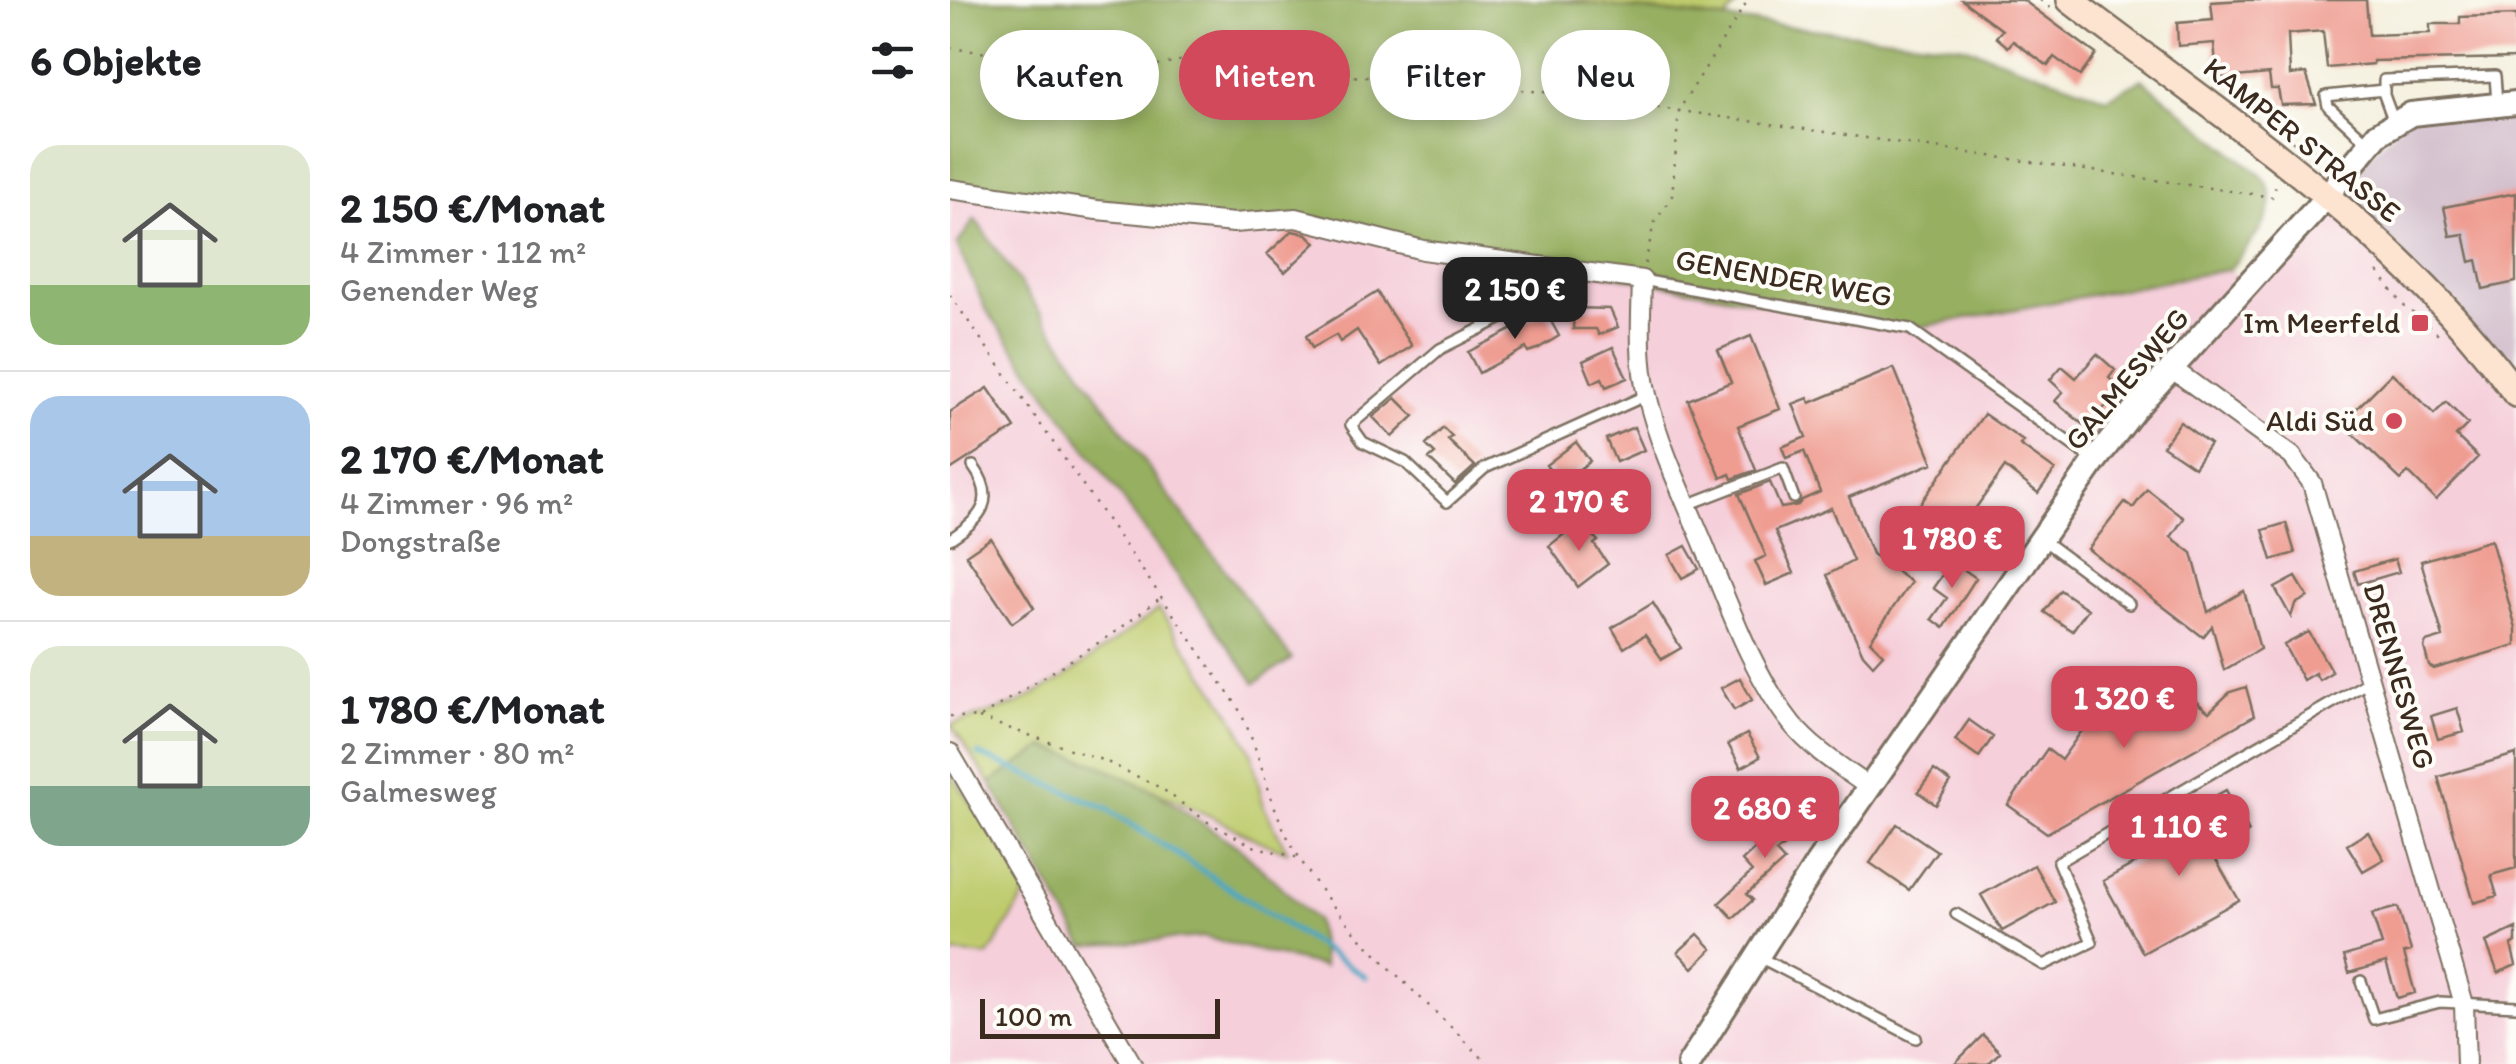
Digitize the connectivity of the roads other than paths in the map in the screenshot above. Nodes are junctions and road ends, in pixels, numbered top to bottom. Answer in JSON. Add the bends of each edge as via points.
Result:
{"nodes":[{"id":1,"x":2070,"y":0,"type":"edge"},
{"id":2,"x":2384,"y":90,"type":"junction"},
{"id":3,"x":2506,"y":104,"type":"edge"},
{"id":4,"x":2394,"y":122,"type":"junction"},
{"id":5,"x":2368,"y":144,"type":"junction"},
{"id":6,"x":950,"y":190,"type":"edge"},
{"id":7,"x":2328,"y":194,"type":"junction"},
{"id":8,"x":1591,"y":273,"type":"junction"},
{"id":9,"x":1642,"y":280,"type":"junction"},
{"id":10,"x":2171,"y":368,"type":"junction"},
{"id":11,"x":2516,"y":394,"type":"edge"},
{"id":12,"x":1647,"y":395,"type":"junction"},
{"id":13,"x":2094,"y":461,"type":"junction"},
{"id":14,"x":972,"y":466,"type":"dead end"},
{"id":15,"x":1794,"y":498,"type":"dead end"},
{"id":16,"x":1687,"y":505,"type":"junction"},
{"id":17,"x":950,"y":538,"type":"edge"},
{"id":18,"x":2040,"y":538,"type":"junction"},
{"id":19,"x":2128,"y":604,"type":"dead end"},
{"id":20,"x":2372,"y":680,"type":"junction"},
{"id":21,"x":950,"y":753,"type":"edge"},
{"id":22,"x":1869,"y":787,"type":"junction"},
{"id":23,"x":1956,"y":914,"type":"dead end"},
{"id":24,"x":1756,"y":956,"type":"junction"},
{"id":25,"x":2362,"y":980,"type":"dead end"},
{"id":26,"x":2464,"y":1004,"type":"junction"},
{"id":27,"x":2516,"y":1006,"type":"edge"},
{"id":28,"x":1916,"y":1038,"type":"dead end"},
{"id":29,"x":1132,"y":1064,"type":"edge"},
{"id":30,"x":1689,"y":1064,"type":"edge"},
{"id":31,"x":2466,"y":1064,"type":"edge"}],
"edges":[{"from":1,"to":7,"type":"main road","name":"KAMPER STRASSE"},
{"from":2,"to":3,"type":"lane","via":[[2384,80],[2495,76]]},
{"from":2,"to":4,"type":"lane"},
{"from":2,"to":5,"type":"lane","via":[[2326,96],[2328,106]]},
{"from":3,"to":4,"type":"street","via":[[2424,110]]},
{"from":4,"to":5,"type":"street"},
{"from":5,"to":7,"type":"street"},
{"from":6,"to":8,"type":"street","name":"GENENDER WEG","via":[[1234,223],[1296,218],[1423,250]]},
{"from":7,"to":10,"type":"street","name":"GALMESWEG"},
{"from":7,"to":11,"type":"main road","name":"KAMPER STRASSE","via":[[2444,306]]},
{"from":8,"to":9,"type":"street","name":"GENENDER WEG"},
{"from":8,"to":12,"type":"lane","via":[[1440,349],[1351,424],[1363,442],[1405,462],[1447,502],[1484,468]]},
{"from":9,"to":12,"type":"street"},
{"from":9,"to":13,"type":"lane","name":"GENENDER WEG","via":[[1910,328]]},
{"from":10,"to":13,"type":"street","name":"GALMESWEG"},
{"from":10,"to":20,"type":"street","name":"DRENNESWEG","via":[[2268,436],[2307,474]]},
{"from":12,"to":16,"type":"street"},
{"from":13,"to":18,"type":"street","name":"GALMESWEG"},
{"from":14,"to":17,"type":"lane","via":[[985,492],[983,509]]},
{"from":15,"to":16,"type":"lane","via":[[1783,468]]},
{"from":16,"to":22,"type":"street","via":[[1777,702],[1810,743]]},
{"from":18,"to":19,"type":"lane"},
{"from":18,"to":22,"type":"street","name":"GALMESWEG"},
{"from":20,"to":23,"type":"lane","via":[[2058,862],[2092,942],[2044,966]]},
{"from":20,"to":26,"type":"street","name":"DRENNESWEG"},
{"from":21,"to":29,"type":"street"},
{"from":22,"to":24,"type":"street","name":"GALMESWEG"},
{"from":24,"to":28,"type":"lane"},
{"from":24,"to":30,"type":"street","name":"GALMESWEG"},
{"from":25,"to":26,"type":"lane","via":[[2374,1020],[2440,1002]]},
{"from":26,"to":27,"type":"lane"},
{"from":26,"to":31,"type":"street","name":"DRENNESWEG"}]}
